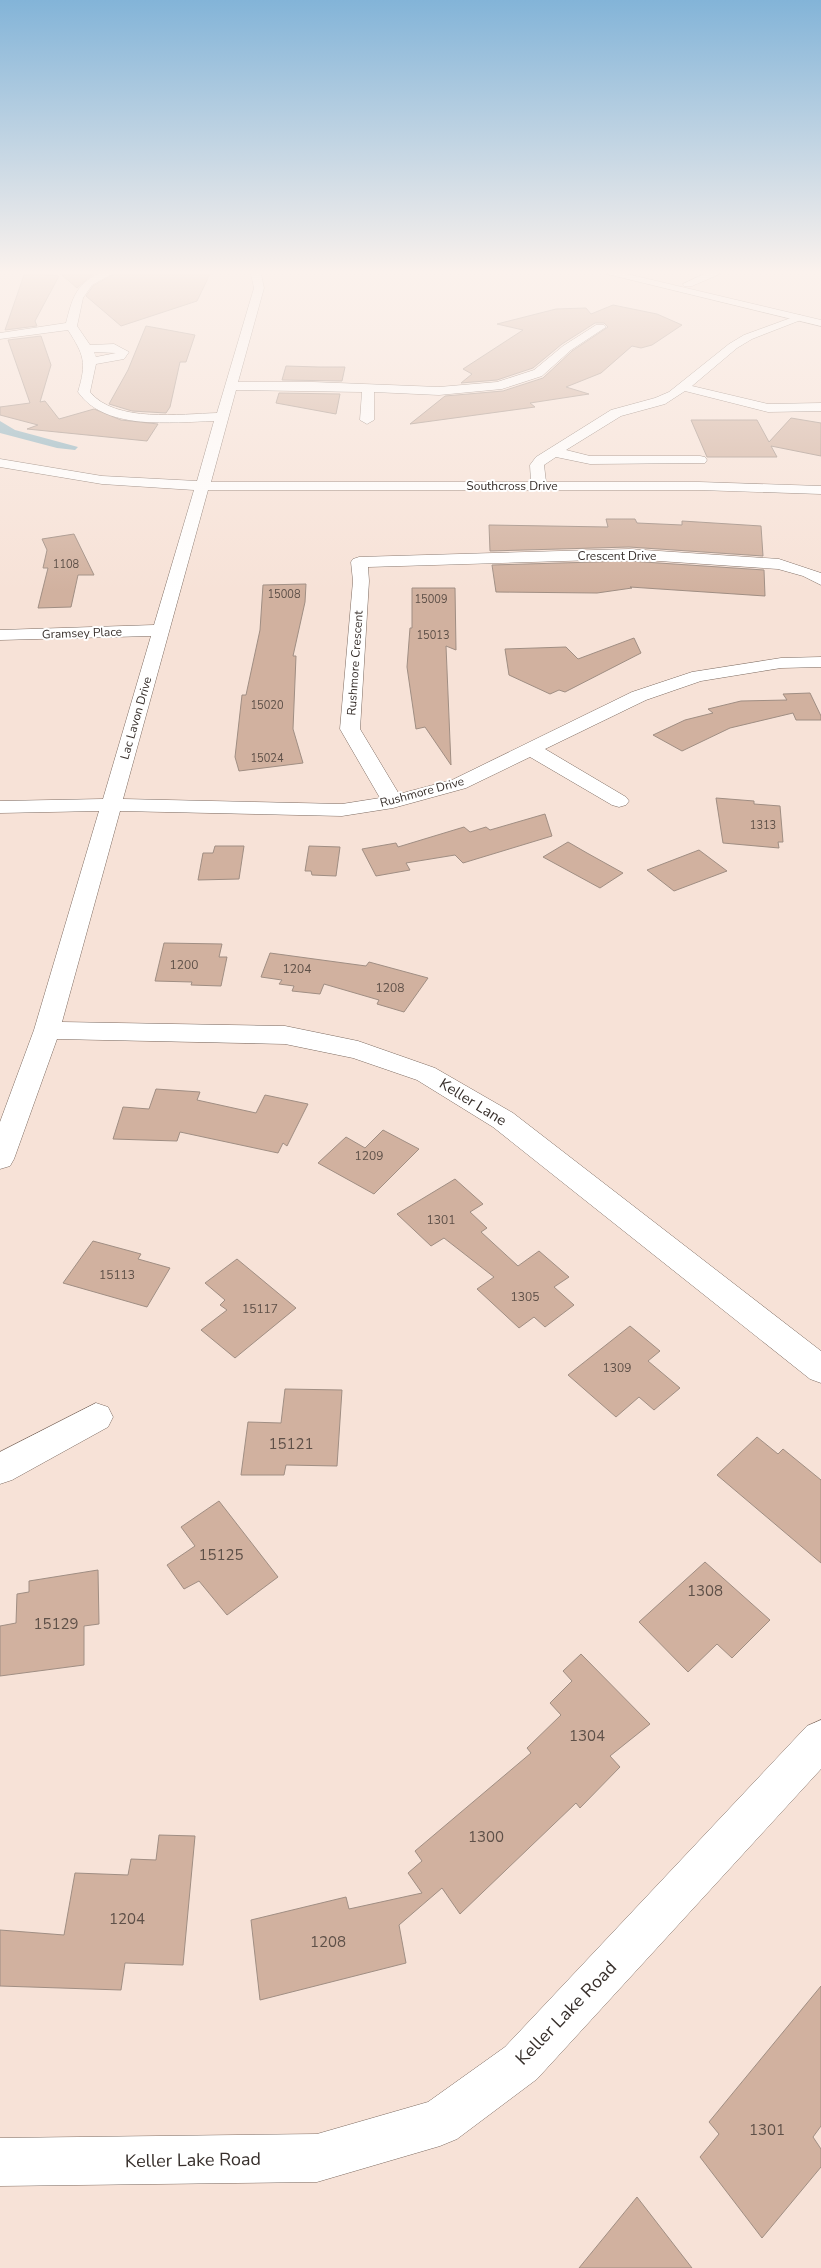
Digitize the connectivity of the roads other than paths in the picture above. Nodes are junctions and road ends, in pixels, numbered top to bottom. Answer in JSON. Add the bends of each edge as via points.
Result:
{"nodes":[{"id":1,"x":88,"y":380,"type":"edge"},
{"id":2,"x":233,"y":380,"type":"edge"},
{"id":3,"x":522,"y":380,"type":"edge"},
{"id":4,"x":691,"y":380,"type":"edge"},
{"id":5,"x":231,"y":386,"type":"junction"},
{"id":6,"x":683,"y":386,"type":"junction"},
{"id":7,"x":368,"y":388,"type":"junction"},
{"id":8,"x":821,"y":407,"type":"edge"},
{"id":9,"x":222,"y":417,"type":"junction"},
{"id":10,"x":367,"y":420,"type":"dead end"},
{"id":11,"x":554,"y":452,"type":"junction"},
{"id":12,"x":700,"y":460,"type":"dead end"},
{"id":13,"x":0,"y":463,"type":"edge"},
{"id":14,"x":203,"y":486,"type":"junction"},
{"id":15,"x":539,"y":486,"type":"junction"},
{"id":16,"x":821,"y":490,"type":"edge"},
{"id":17,"x":409,"y":561,"type":"joint"},
{"id":18,"x":821,"y":580,"type":"edge"},
{"id":19,"x":162,"y":627,"type":"junction"},
{"id":20,"x":0,"y":635,"type":"edge"},
{"id":21,"x":821,"y":662,"type":"edge"},
{"id":22,"x":529,"y":748,"type":"junction"},
{"id":23,"x":619,"y":800,"type":"dead end"},
{"id":24,"x":393,"y":802,"type":"junction"},
{"id":25,"x":112,"y":805,"type":"junction"},
{"id":26,"x":0,"y":807,"type":"edge"},
{"id":27,"x":47,"y":1030,"type":"junction"},
{"id":28,"x":0,"y":1159,"type":"edge"},
{"id":29,"x":821,"y":1369,"type":"edge"},
{"id":30,"x":96,"y":1417,"type":"dead end"},
{"id":31,"x":0,"y":1469,"type":"edge"},
{"id":32,"x":821,"y":1740,"type":"edge"},
{"id":33,"x":0,"y":2162,"type":"edge"}],
"edges":[{"from":1,"to":9,"type":"main road","via":[[84,392],[96,405],[115,412],[140,416]]},
{"from":2,"to":5,"type":"main road","name":"Lac Lavon Drive"},
{"from":3,"to":7,"type":"main road","via":[[479,389],[439,392]]},
{"from":4,"to":6,"type":"main road"},
{"from":5,"to":7,"type":"main road"},
{"from":5,"to":9,"type":"main road","name":"Lac Lavon Drive"},
{"from":6,"to":8,"type":"main road","via":[[768,408]]},
{"from":6,"to":11,"type":"main road","via":[[660,401],[616,413]]},
{"from":7,"to":10,"type":"main road"},
{"from":9,"to":14,"type":"main road","name":"Lac Lavon Drive"},
{"from":11,"to":12,"type":"main road","via":[[590,460]]},
{"from":11,"to":15,"type":"main road","via":[[537,465]]},
{"from":13,"to":14,"type":"main road","name":"Southcross Drive","via":[[102,480]]},
{"from":14,"to":15,"type":"main road","name":"Southcross Drive"},
{"from":14,"to":19,"type":"main road","name":"Lac Lavon Drive"},
{"from":15,"to":16,"type":"main road","name":"Southcross Drive"},
{"from":17,"to":18,"type":"main road","name":"Crescent Drive","via":[[629,554],[779,564],[810,573]]},
{"from":17,"to":24,"type":"main road","name":"Rushmore Crescent","via":[[359,562],[361,581],[350,729]]},
{"from":19,"to":20,"type":"main road","name":"Gramsey Place","via":[[156,630]]},
{"from":19,"to":25,"type":"main road","name":"Lac Lavon Drive"},
{"from":21,"to":22,"type":"main road","name":"Rushmore Drive","via":[[781,663],[698,676],[639,696]]},
{"from":22,"to":23,"type":"main road"},
{"from":22,"to":24,"type":"main road","name":"Rushmore Drive","via":[[459,784]]},
{"from":24,"to":25,"type":"main road","name":"Rushmore Drive","via":[[342,810]]},
{"from":25,"to":26,"type":"main road","name":"Rushmore Drive"},
{"from":25,"to":27,"type":"main road","name":"Lac Lavon Drive"},
{"from":27,"to":28,"type":"main road","name":"Lac Lavon Drive"},
{"from":27,"to":29,"type":"main road","name":"Keller Lane","via":[[285,1035],[358,1050],[426,1074],[504,1120]]},
{"from":30,"to":31,"type":"main road"},
{"from":32,"to":33,"type":"main road","name":"Keller Lake Road","via":[[521,2063],[440,2122],[317,2158]]}]}
